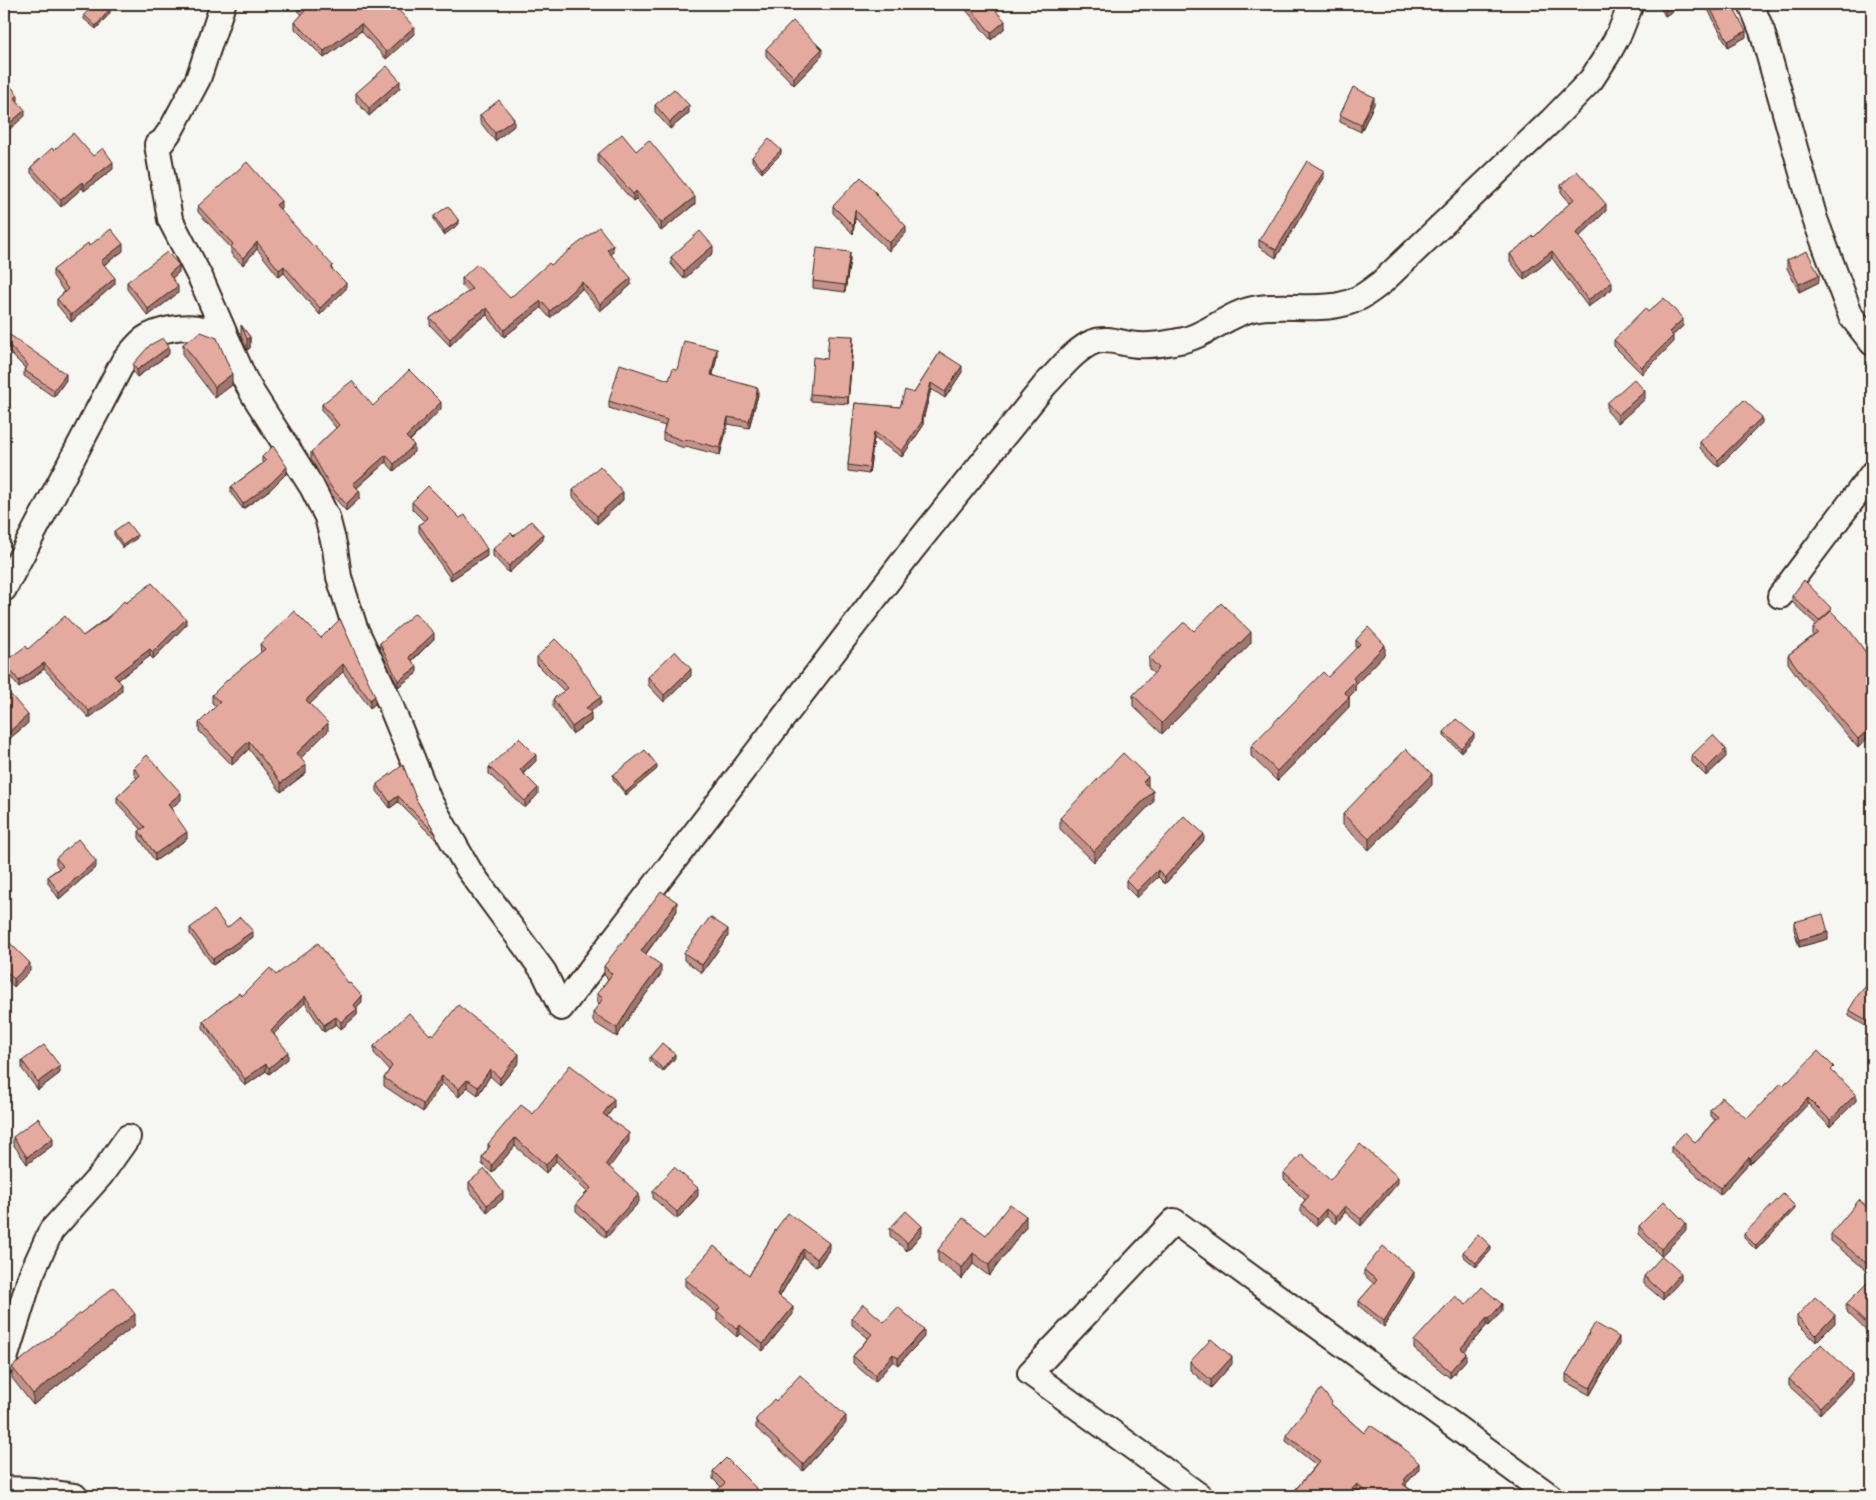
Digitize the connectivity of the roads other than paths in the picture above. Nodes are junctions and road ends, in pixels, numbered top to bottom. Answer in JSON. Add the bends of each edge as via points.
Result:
{"nodes":[{"id":1,"x":223,"y":4,"type":"edge"},
{"id":2,"x":1630,"y":4,"type":"edge"},
{"id":3,"x":1751,"y":4,"type":"edge"},
{"id":4,"x":227,"y":339,"type":"junction"},
{"id":5,"x":1872,"y":343,"type":"edge"},
{"id":6,"x":1872,"y":474,"type":"edge"},
{"id":7,"x":4,"y":589,"type":"edge"},
{"id":8,"x":1780,"y":596,"type":"dead end"},
{"id":9,"x":128,"y":1137,"type":"dead end"},
{"id":10,"x":4,"y":1362,"type":"edge"},
{"id":11,"x":4,"y":1488,"type":"edge"},
{"id":12,"x":75,"y":1496,"type":"edge"},
{"id":13,"x":1200,"y":1496,"type":"edge"},
{"id":14,"x":1550,"y":1496,"type":"edge"}],
"edges":[{"from":1,"to":4,"type":"street","via":[[198,79],[172,128],[157,145],[170,219]]},
{"from":2,"to":4,"type":"street","via":[[1620,32],[1591,80],[1381,283],[1358,299],[1333,306],[1254,308],[1184,340],[1137,345],[1102,340],[1092,343],[1067,362],[1045,385],[912,552],[561,1008],[544,972],[470,870],[429,800],[384,689],[355,628],[339,577],[327,517],[312,487],[253,394]]},
{"from":3,"to":5,"type":"street","via":[[1762,31],[1816,219],[1852,316]]},
{"from":4,"to":7,"type":"street","via":[[198,328],[180,328],[155,334],[136,346],[123,362]]},
{"from":6,"to":8,"type":"street"},
{"from":9,"to":10,"type":"street","via":[[101,1175],[51,1231],[31,1275]]},
{"from":11,"to":12,"type":"street"},
{"from":13,"to":14,"type":"street","via":[[1030,1373],[1174,1221]]}]}
